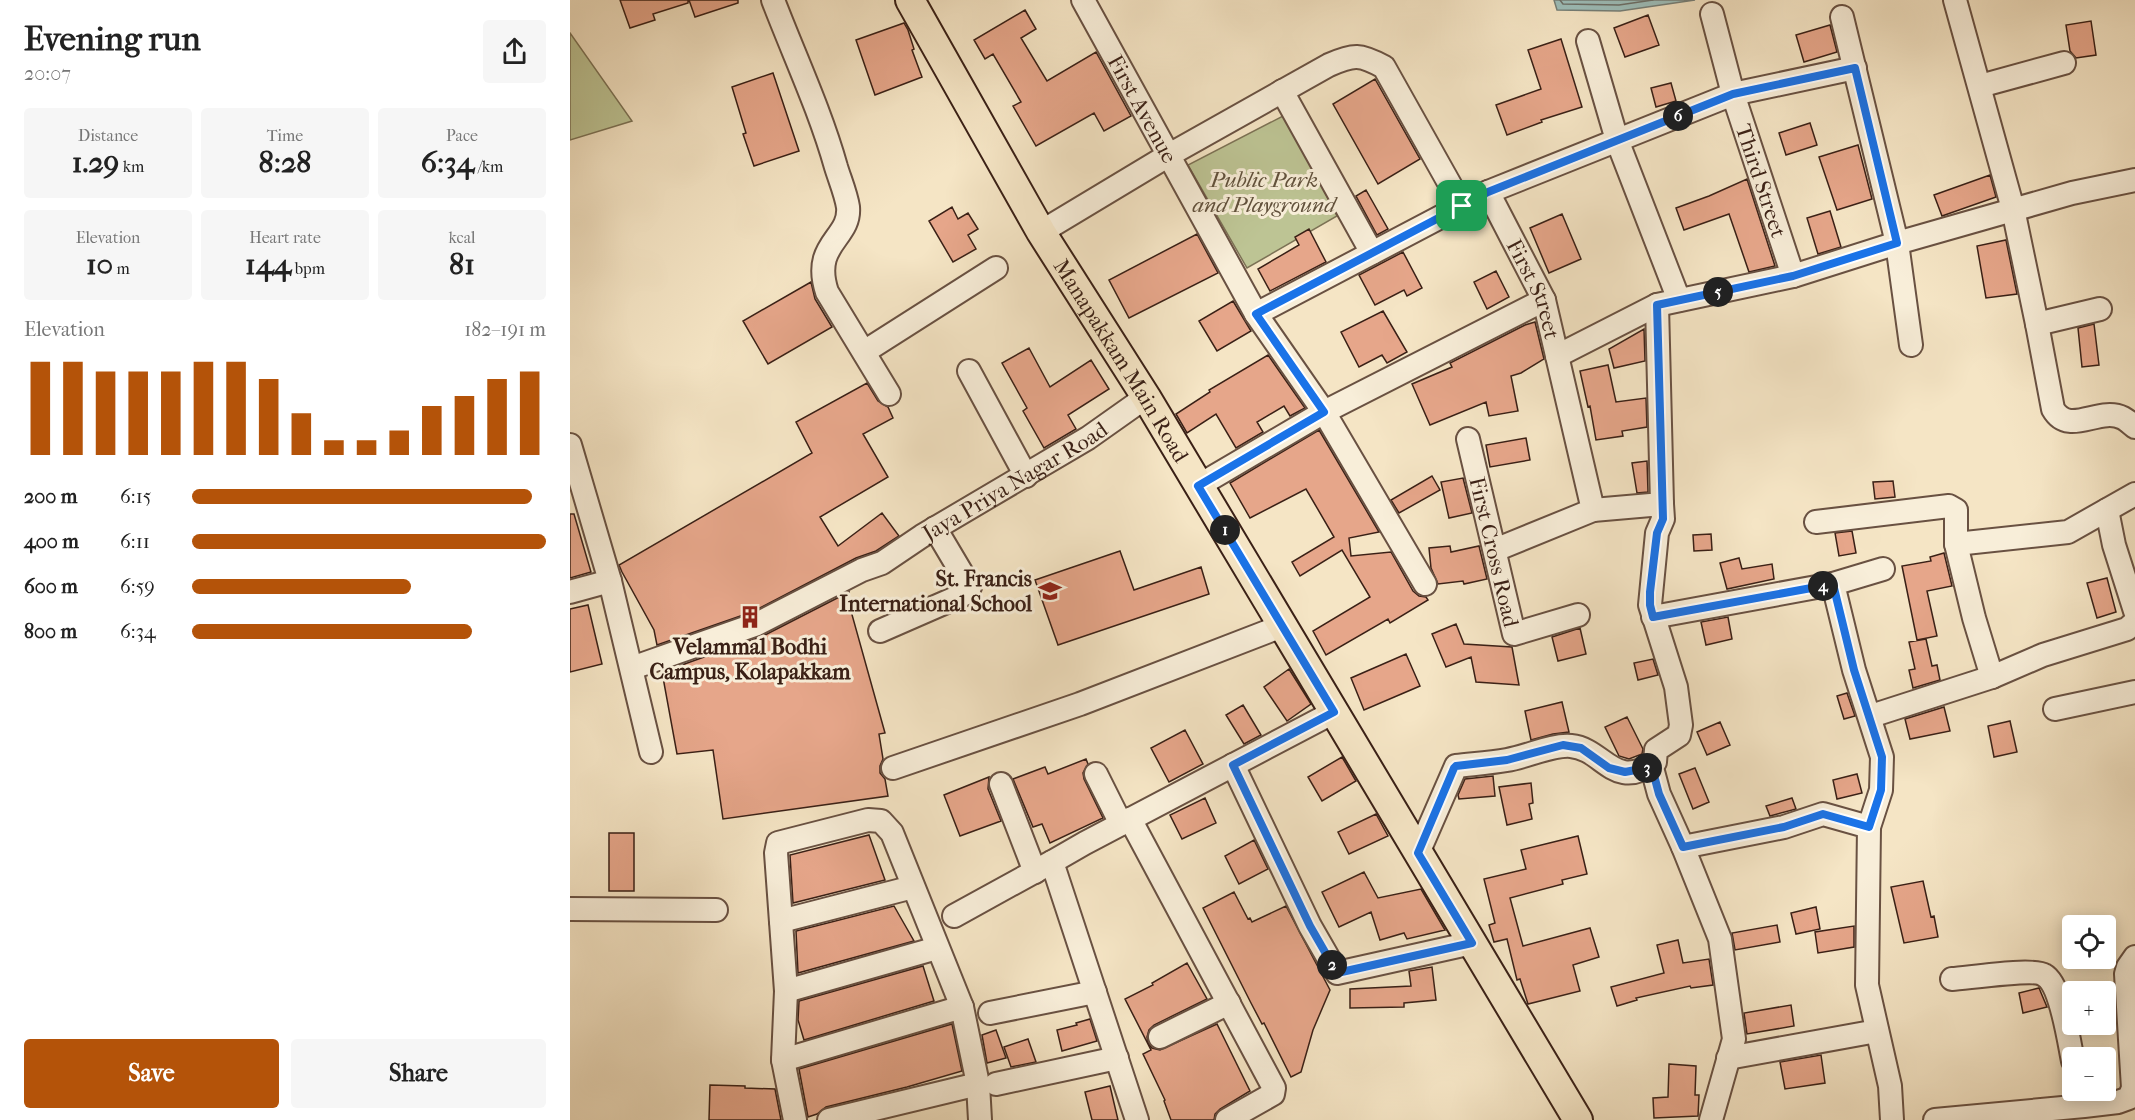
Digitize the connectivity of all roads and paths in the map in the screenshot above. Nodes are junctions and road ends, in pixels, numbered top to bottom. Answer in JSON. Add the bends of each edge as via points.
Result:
{"nodes":[{"id":1,"x":773,"y":0,"type":"edge"},
{"id":2,"x":910,"y":0,"type":"edge"},
{"id":3,"x":1083,"y":0,"type":"edge"},
{"id":4,"x":1955,"y":0,"type":"edge"},
{"id":5,"x":1712,"y":14,"type":"dead end"},
{"id":6,"x":1842,"y":17,"type":"dead end"},
{"id":7,"x":1588,"y":41,"type":"dead end"},
{"id":8,"x":2064,"y":63,"type":"dead end"},
{"id":9,"x":1855,"y":68,"type":"junction"},
{"id":10,"x":1980,"y":86,"type":"junction"},
{"id":11,"x":1282,"y":91,"type":"junction"},
{"id":12,"x":1733,"y":94,"type":"junction"},
{"id":13,"x":1617,"y":140,"type":"junction"},
{"id":14,"x":1169,"y":155,"type":"junction"},
{"id":15,"x":2135,"y":180,"type":"edge"},
{"id":16,"x":1488,"y":192,"type":"junction"},
{"id":17,"x":1462,"y":206,"type":"junction"},
{"id":18,"x":2013,"y":209,"type":"junction"},
{"id":19,"x":1041,"y":232,"type":"junction"},
{"id":20,"x":1897,"y":243,"type":"junction"},
{"id":21,"x":1372,"y":253,"type":"junction"},
{"id":22,"x":996,"y":268,"type":"dead end"},
{"id":23,"x":1793,"y":276,"type":"junction"},
{"id":24,"x":1544,"y":300,"type":"junction"},
{"id":25,"x":1668,"y":303,"type":"junction"},
{"id":26,"x":2100,"y":309,"type":"dead end"},
{"id":27,"x":1256,"y":314,"type":"junction"},
{"id":28,"x":2037,"y":324,"type":"junction"},
{"id":29,"x":1911,"y":345,"type":"dead end"},
{"id":30,"x":864,"y":352,"type":"junction"},
{"id":31,"x":1557,"y":356,"type":"junction"},
{"id":32,"x":969,"y":371,"type":"dead end"},
{"id":33,"x":889,"y":394,"type":"dead end"},
{"id":34,"x":1146,"y":397,"type":"junction"},
{"id":35,"x":1324,"y":412,"type":"junction"},
{"id":36,"x":2135,"y":427,"type":"edge"},
{"id":37,"x":1468,"y":439,"type":"dead end"},
{"id":38,"x":570,"y":445,"type":"edge"},
{"id":39,"x":1026,"y":476,"type":"junction"},
{"id":40,"x":1198,"y":486,"type":"junction"},
{"id":41,"x":2135,"y":494,"type":"edge"},
{"id":42,"x":1662,"y":504,"type":"junction"},
{"id":43,"x":1593,"y":510,"type":"junction"},
{"id":44,"x":2107,"y":510,"type":"junction"},
{"id":45,"x":1816,"y":522,"type":"dead end"},
{"id":46,"x":935,"y":528,"type":"junction"},
{"id":47,"x":1956,"y":544,"type":"junction"},
{"id":48,"x":1495,"y":550,"type":"junction"},
{"id":49,"x":1883,"y":569,"type":"dead end"},
{"id":50,"x":610,"y":581,"type":"junction"},
{"id":51,"x":1425,"y":584,"type":"dead end"},
{"id":52,"x":1833,"y":584,"type":"junction"},
{"id":53,"x":570,"y":592,"type":"edge"},
{"id":54,"x":2135,"y":611,"type":"edge"},
{"id":55,"x":1578,"y":615,"type":"dead end"},
{"id":56,"x":1653,"y":617,"type":"junction"},
{"id":57,"x":2135,"y":622,"type":"edge"},
{"id":58,"x":1282,"y":626,"type":"junction"},
{"id":59,"x":880,"y":631,"type":"dead end"},
{"id":60,"x":632,"y":668,"type":"junction"},
{"id":61,"x":1992,"y":677,"type":"junction"},
{"id":62,"x":2135,"y":692,"type":"edge"},
{"id":63,"x":2055,"y":710,"type":"dead end"},
{"id":64,"x":1334,"y":712,"type":"junction"},
{"id":65,"x":1870,"y":716,"type":"junction"},
{"id":66,"x":651,"y":752,"type":"dead end"},
{"id":67,"x":1651,"y":764,"type":"junction"},
{"id":68,"x":1233,"y":765,"type":"junction"},
{"id":69,"x":893,"y":768,"type":"dead end"},
{"id":70,"x":1096,"y":774,"type":"dead end"},
{"id":71,"x":1001,"y":784,"type":"dead end"},
{"id":72,"x":1125,"y":822,"type":"junction"},
{"id":73,"x":1869,"y":827,"type":"junction"},
{"id":74,"x":1683,"y":847,"type":"junction"},
{"id":75,"x":1418,"y":853,"type":"junction"},
{"id":76,"x":1043,"y":867,"type":"junction"},
{"id":77,"x":913,"y":887,"type":"junction"},
{"id":78,"x":570,"y":909,"type":"edge"},
{"id":79,"x":716,"y":910,"type":"dead end"},
{"id":80,"x":954,"y":916,"type":"dead end"},
{"id":81,"x":781,"y":921,"type":"junction"},
{"id":82,"x":1472,"y":943,"type":"junction"},
{"id":83,"x":937,"y":948,"type":"junction"},
{"id":84,"x":2135,"y":957,"type":"edge"},
{"id":85,"x":1952,"y":979,"type":"dead end"},
{"id":86,"x":786,"y":992,"type":"junction"},
{"id":87,"x":1095,"y":992,"type":"junction"},
{"id":88,"x":1229,"y":1003,"type":"junction"},
{"id":89,"x":962,"y":1007,"type":"junction"},
{"id":90,"x":990,"y":1013,"type":"dead end"},
{"id":91,"x":1877,"y":1031,"type":"junction"},
{"id":92,"x":1160,"y":1037,"type":"dead end"},
{"id":93,"x":2070,"y":1047,"type":"edge"},
{"id":94,"x":1117,"y":1058,"type":"junction"},
{"id":95,"x":1728,"y":1059,"type":"junction"},
{"id":96,"x":783,"y":1060,"type":"junction"},
{"id":97,"x":987,"y":1084,"type":"junction"},
{"id":98,"x":2062,"y":1101,"type":"edge"},
{"id":99,"x":2109,"y":1101,"type":"edge"},
{"id":100,"x":795,"y":1120,"type":"edge"},
{"id":101,"x":829,"y":1120,"type":"edge"},
{"id":102,"x":980,"y":1120,"type":"edge"},
{"id":103,"x":1137,"y":1120,"type":"edge"},
{"id":104,"x":1227,"y":1120,"type":"edge"},
{"id":105,"x":1578,"y":1120,"type":"edge"},
{"id":106,"x":1711,"y":1120,"type":"edge"},
{"id":107,"x":1892,"y":1120,"type":"edge"},
{"id":108,"x":1935,"y":1120,"type":"edge"}],
"edges":[{"from":1,"to":30,"type":"street","via":[[831,149],[848,205],[846,222],[824,261],[823,278]]},
{"from":2,"to":19,"type":"main road","name":"Manapakkam Main Road"},
{"from":3,"to":14,"type":"street","name":"First Avenue"},
{"from":4,"to":10,"type":"street"},
{"from":5,"to":12,"type":"street","name":"Third Street"},
{"from":6,"to":9,"type":"street"},
{"from":7,"to":13,"type":"street"},
{"from":8,"to":10,"type":"street"},
{"from":9,"to":12,"type":"street"},
{"from":9,"to":20,"type":"street"},
{"from":10,"to":18,"type":"street"},
{"from":11,"to":14,"type":"street"},
{"from":11,"to":17,"type":"street","via":[[1346,57],[1366,57],[1384,67]]},
{"from":11,"to":21,"type":"street"},
{"from":12,"to":13,"type":"street"},
{"from":12,"to":23,"type":"street","name":"Third Street"},
{"from":13,"to":16,"type":"street"},
{"from":13,"to":25,"type":"street"},
{"from":14,"to":19,"type":"street"},
{"from":14,"to":27,"type":"street","name":"First Avenue"},
{"from":15,"to":18,"type":"street"},
{"from":16,"to":17,"type":"street"},
{"from":16,"to":24,"type":"street","name":"First Street"},
{"from":17,"to":21,"type":"street"},
{"from":18,"to":20,"type":"street"},
{"from":18,"to":28,"type":"street"},
{"from":19,"to":34,"type":"main road","name":"Manapakkam Main Road"},
{"from":20,"to":23,"type":"street"},
{"from":20,"to":29,"type":"street"},
{"from":21,"to":27,"type":"street"},
{"from":22,"to":30,"type":"street"},
{"from":23,"to":25,"type":"street"},
{"from":24,"to":31,"type":"street","name":"First Street"},
{"from":24,"to":35,"type":"street"},
{"from":25,"to":31,"type":"street"},
{"from":25,"to":42,"type":"street"},
{"from":26,"to":28,"type":"street"},
{"from":27,"to":35,"type":"street","name":"First Avenue"},
{"from":28,"to":36,"type":"street","via":[[2052,409],[2058,417],[2063,421],[2105,415],[2122,417]]},
{"from":30,"to":33,"type":"street"},
{"from":31,"to":43,"type":"street","name":"First Street"},
{"from":32,"to":39,"type":"street"},
{"from":34,"to":39,"type":"street","name":"Jaya Priya Nagar Road"},
{"from":34,"to":40,"type":"main road","name":"Manapakkam Main Road"},
{"from":35,"to":40,"type":"street"},
{"from":35,"to":51,"type":"street","name":"First Avenue"},
{"from":37,"to":48,"type":"street","name":"First Cross Road"},
{"from":38,"to":50,"type":"street"},
{"from":39,"to":46,"type":"street","name":"Jaya Priya Nagar Road"},
{"from":40,"to":58,"type":"main road","name":"Manapakkam Main Road"},
{"from":41,"to":44,"type":"street"},
{"from":42,"to":43,"type":"street"},
{"from":42,"to":56,"type":"street","via":[[1663,519],[1657,533],[1650,592]]},
{"from":43,"to":48,"type":"street"},
{"from":44,"to":47,"type":"street","via":[[2068,532]]},
{"from":44,"to":54,"type":"street"},
{"from":45,"to":47,"type":"street","via":[[1949,506],[1956,510]]},
{"from":46,"to":59,"type":"street","via":[[969,586],[968,593]]},
{"from":46,"to":60,"type":"street","name":"Jaya Priya Nagar Road","via":[[882,563],[758,624]]},
{"from":47,"to":61,"type":"street"},
{"from":48,"to":55,"type":"street","name":"First Cross Road","via":[[1514,634]]},
{"from":49,"to":52,"type":"street"},
{"from":50,"to":53,"type":"street"},
{"from":50,"to":60,"type":"street"},
{"from":52,"to":56,"type":"street"},
{"from":52,"to":65,"type":"street"},
{"from":56,"to":67,"type":"street","via":[[1676,687],[1682,725],[1679,735],[1656,750],[1655,762]]},
{"from":57,"to":61,"type":"street","via":[[2127,629],[2043,655]]},
{"from":58,"to":64,"type":"main road","name":"Manapakkam Main Road"},
{"from":58,"to":69,"type":"street","via":[[1080,704]]},
{"from":60,"to":66,"type":"street"},
{"from":61,"to":65,"type":"street"},
{"from":62,"to":63,"type":"street"},
{"from":64,"to":68,"type":"street"},
{"from":64,"to":75,"type":"main road","name":"Manapakkam Main Road"},
{"from":65,"to":73,"type":"street","via":[[1882,757],[1881,790]]},
{"from":67,"to":74,"type":"street","via":[[1659,794]]},
{"from":67,"to":75,"type":"street","via":[[1625,772],[1609,768],[1581,748],[1563,745],[1507,760],[1456,766]]},
{"from":68,"to":72,"type":"street"},
{"from":68,"to":82,"type":"street","via":[[1310,926],[1337,973]]},
{"from":70,"to":72,"type":"street"},
{"from":71,"to":76,"type":"street"},
{"from":72,"to":76,"type":"street"},
{"from":72,"to":88,"type":"street"},
{"from":73,"to":74,"type":"street","via":[[1823,814],[1784,827]]},
{"from":73,"to":91,"type":"street","via":[[1867,985]]},
{"from":74,"to":95,"type":"street","via":[[1720,939],[1734,1039]]},
{"from":75,"to":82,"type":"main road","name":"Manapakkam Main Road"},
{"from":76,"to":80,"type":"street"},
{"from":76,"to":87,"type":"street"},
{"from":77,"to":81,"type":"street"},
{"from":77,"to":81,"type":"street","via":[[892,833],[881,821],[868,820],[787,840],[778,843],[776,853]]},
{"from":77,"to":83,"type":"street"},
{"from":78,"to":79,"type":"street"},
{"from":81,"to":86,"type":"street"},
{"from":82,"to":105,"type":"main road","name":"Manapakkam Main Road"},
{"from":83,"to":86,"type":"street"},
{"from":83,"to":89,"type":"street"},
{"from":84,"to":99,"type":"street","via":[[2126,974],[2133,1088],[2129,1098]]},
{"from":85,"to":93,"type":"street","via":[[2043,974],[2057,994]]},
{"from":86,"to":96,"type":"street"},
{"from":87,"to":90,"type":"street"},
{"from":87,"to":94,"type":"street"},
{"from":88,"to":92,"type":"street"},
{"from":88,"to":104,"type":"street","via":[[1274,1088],[1273,1094]]},
{"from":89,"to":96,"type":"street"},
{"from":89,"to":97,"type":"street"},
{"from":91,"to":95,"type":"street"},
{"from":91,"to":107,"type":"street","via":[[1890,1086]]},
{"from":94,"to":97,"type":"street"},
{"from":94,"to":103,"type":"street"},
{"from":95,"to":106,"type":"street"},
{"from":96,"to":100,"type":"street"},
{"from":97,"to":101,"type":"street"},
{"from":97,"to":102,"type":"street"},
{"from":98,"to":108,"type":"street"}]}
